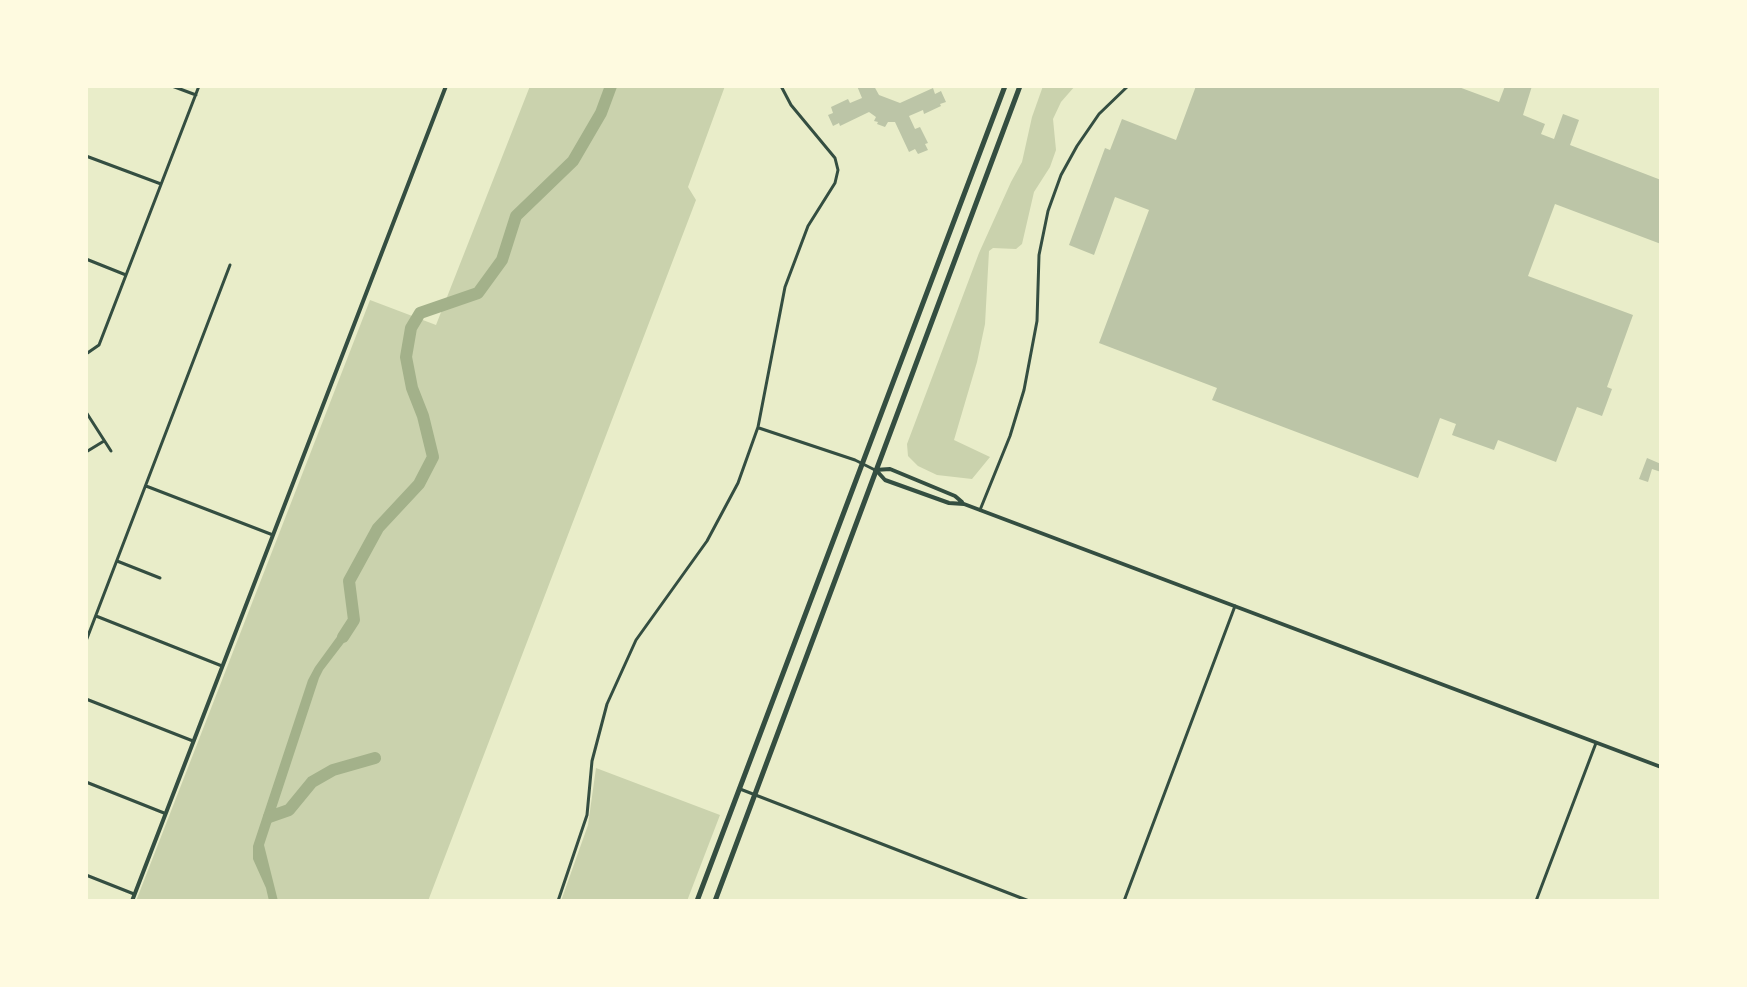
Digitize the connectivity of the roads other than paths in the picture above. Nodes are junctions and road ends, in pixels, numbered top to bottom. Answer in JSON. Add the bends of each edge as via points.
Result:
{"nodes":[{"id":1,"x":172,"y":86,"type":"edge"},
{"id":2,"x":199,"y":86,"type":"edge"},
{"id":3,"x":446,"y":86,"type":"edge"},
{"id":4,"x":781,"y":86,"type":"edge"},
{"id":5,"x":1005,"y":86,"type":"edge"},
{"id":6,"x":1020,"y":86,"type":"edge"},
{"id":7,"x":1128,"y":86,"type":"edge"},
{"id":8,"x":196,"y":95,"type":"junction"},
{"id":9,"x":86,"y":156,"type":"edge"},
{"id":10,"x":161,"y":184,"type":"junction"},
{"id":11,"x":86,"y":259,"type":"edge"},
{"id":12,"x":230,"y":265,"type":"dead end"},
{"id":13,"x":126,"y":275,"type":"junction"},
{"id":14,"x":86,"y":354,"type":"edge"},
{"id":15,"x":86,"y":412,"type":"edge"},
{"id":16,"x":758,"y":427,"type":"junction"},
{"id":17,"x":104,"y":441,"type":"junction"},
{"id":18,"x":111,"y":451,"type":"dead end"},
{"id":19,"x":86,"y":452,"type":"edge"},
{"id":20,"x":863,"y":463,"type":"junction"},
{"id":21,"x":875,"y":470,"type":"junction"},
{"id":22,"x":146,"y":486,"type":"junction"},
{"id":23,"x":964,"y":504,"type":"junction"},
{"id":24,"x":980,"y":510,"type":"junction"},
{"id":25,"x":273,"y":535,"type":"junction"},
{"id":26,"x":117,"y":561,"type":"junction"},
{"id":27,"x":160,"y":578,"type":"dead end"},
{"id":28,"x":1235,"y":606,"type":"junction"},
{"id":29,"x":96,"y":616,"type":"junction"},
{"id":30,"x":86,"y":641,"type":"edge"},
{"id":31,"x":222,"y":666,"type":"junction"},
{"id":32,"x":86,"y":699,"type":"edge"},
{"id":33,"x":193,"y":741,"type":"junction"},
{"id":34,"x":1596,"y":743,"type":"junction"},
{"id":35,"x":1661,"y":767,"type":"edge"},
{"id":36,"x":86,"y":782,"type":"edge"},
{"id":37,"x":740,"y":789,"type":"junction"},
{"id":38,"x":755,"y":795,"type":"junction"},
{"id":39,"x":165,"y":813,"type":"junction"},
{"id":40,"x":86,"y":875,"type":"edge"},
{"id":41,"x":134,"y":894,"type":"junction"},
{"id":42,"x":132,"y":901,"type":"edge"},
{"id":43,"x":558,"y":901,"type":"edge"},
{"id":44,"x":697,"y":901,"type":"edge"},
{"id":45,"x":715,"y":901,"type":"edge"},
{"id":46,"x":1029,"y":901,"type":"edge"},
{"id":47,"x":1124,"y":901,"type":"edge"},
{"id":48,"x":1536,"y":901,"type":"edge"}],
"edges":[{"from":1,"to":8,"type":"street"},
{"from":2,"to":8,"type":"street"},
{"from":3,"to":25,"type":"street"},
{"from":4,"to":16,"type":"street","via":[[835,158],[838,170],[797,250],[785,287]]},
{"from":5,"to":20,"type":"main road"},
{"from":6,"to":21,"type":"main road"},
{"from":7,"to":24,"type":"street","via":[[1077,146],[1048,211],[1024,390]]},
{"from":8,"to":10,"type":"street"},
{"from":9,"to":10,"type":"street"},
{"from":10,"to":13,"type":"street"},
{"from":11,"to":13,"type":"street"},
{"from":12,"to":22,"type":"street"},
{"from":13,"to":14,"type":"street","via":[[99,345]]},
{"from":15,"to":17,"type":"street"},
{"from":16,"to":20,"type":"street"},
{"from":16,"to":43,"type":"street","via":[[725,510],[621,669],[594,751],[580,842]]},
{"from":17,"to":18,"type":"street"},
{"from":17,"to":19,"type":"street"},
{"from":20,"to":21,"type":"street"},
{"from":20,"to":37,"type":"main road"},
{"from":21,"to":23,"type":"street","via":[[885,480]]},
{"from":21,"to":23,"type":"street","via":[[890,469]]},
{"from":21,"to":38,"type":"main road"},
{"from":22,"to":25,"type":"street"},
{"from":22,"to":26,"type":"street"},
{"from":23,"to":24,"type":"street"},
{"from":24,"to":28,"type":"street"},
{"from":25,"to":31,"type":"street"},
{"from":26,"to":27,"type":"street"},
{"from":26,"to":29,"type":"street"},
{"from":28,"to":34,"type":"street"},
{"from":28,"to":47,"type":"street"},
{"from":29,"to":30,"type":"street"},
{"from":29,"to":31,"type":"street"},
{"from":31,"to":33,"type":"street"},
{"from":32,"to":33,"type":"street"},
{"from":33,"to":39,"type":"street"},
{"from":34,"to":35,"type":"street"},
{"from":34,"to":48,"type":"street"},
{"from":36,"to":39,"type":"street"},
{"from":37,"to":38,"type":"street"},
{"from":37,"to":44,"type":"main road"},
{"from":38,"to":45,"type":"main road"},
{"from":38,"to":46,"type":"street"},
{"from":39,"to":41,"type":"street"},
{"from":40,"to":41,"type":"street"},
{"from":41,"to":42,"type":"street"}]}
